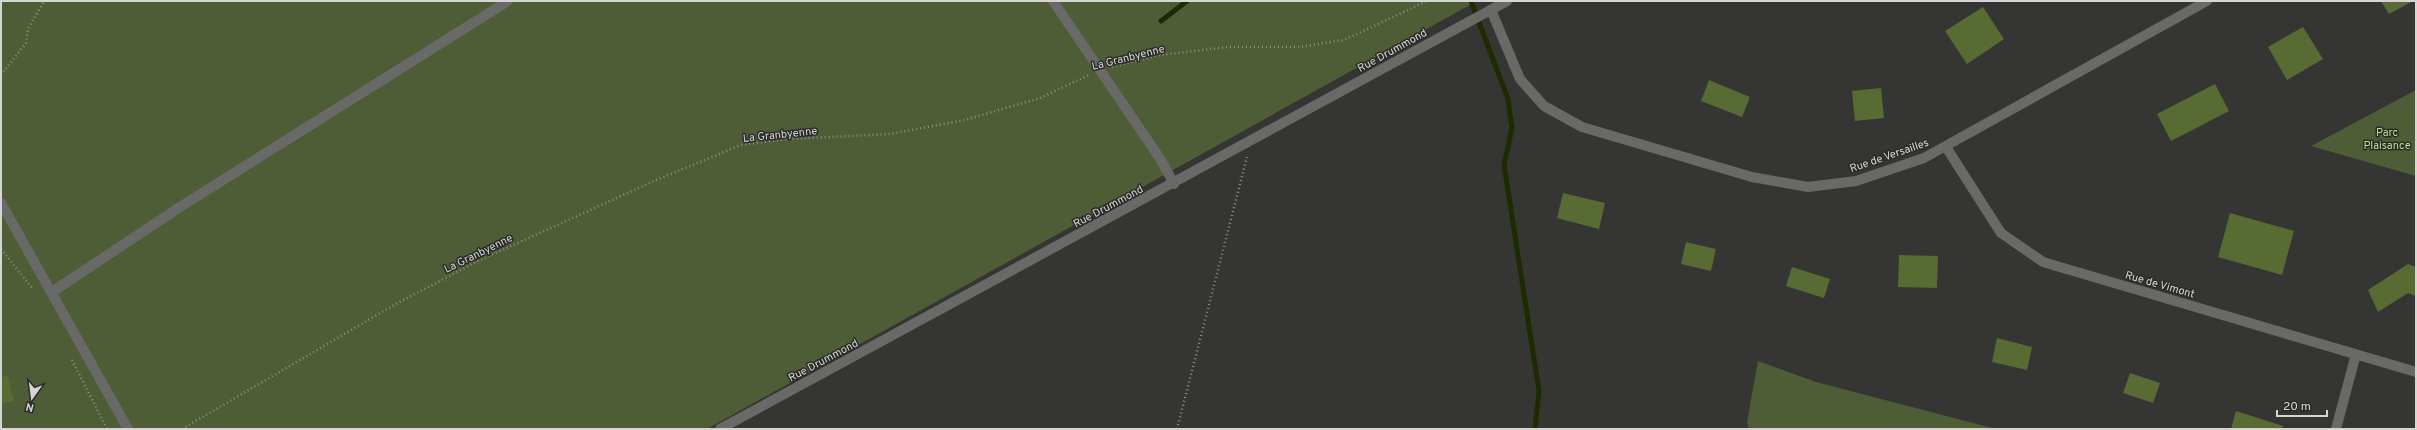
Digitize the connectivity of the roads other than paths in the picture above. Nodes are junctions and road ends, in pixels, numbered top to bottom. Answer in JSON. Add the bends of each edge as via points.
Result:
{"nodes":[{"id":1,"x":508,"y":1,"type":"edge"},
{"id":2,"x":1053,"y":1,"type":"edge"},
{"id":3,"x":1507,"y":1,"type":"edge"},
{"id":4,"x":2207,"y":1,"type":"edge"},
{"id":5,"x":1492,"y":10,"type":"junction"},
{"id":6,"x":1946,"y":147,"type":"junction"},
{"id":7,"x":1174,"y":184,"type":"junction"},
{"id":8,"x":1,"y":203,"type":"edge"},
{"id":9,"x":52,"y":292,"type":"junction"},
{"id":10,"x":2356,"y":354,"type":"junction"},
{"id":11,"x":2416,"y":372,"type":"edge"},
{"id":12,"x":128,"y":429,"type":"edge"},
{"id":13,"x":720,"y":429,"type":"edge"},
{"id":14,"x":2336,"y":429,"type":"edge"}],
"edges":[{"from":1,"to":9,"type":"street","via":[[194,198]]},
{"from":2,"to":7,"type":"street"},
{"from":3,"to":5,"type":"street","name":"Rue Drummond"},
{"from":4,"to":6,"type":"street","name":"Rue de Versailles"},
{"from":5,"to":6,"type":"street","name":"Rue de Versailles","via":[[1520,79],[1544,106],[1582,127],[1752,177],[1808,187],[1856,180],[1924,158]]},
{"from":5,"to":7,"type":"street","name":"Rue Drummond"},
{"from":6,"to":10,"type":"street","name":"Rue de Vimont","via":[[2001,233],[2043,262]]},
{"from":7,"to":13,"type":"street","name":"Rue Drummond"},
{"from":8,"to":9,"type":"street"},
{"from":9,"to":12,"type":"street"},
{"from":10,"to":11,"type":"street","name":"Rue de Vimont"},
{"from":10,"to":14,"type":"street"}]}
